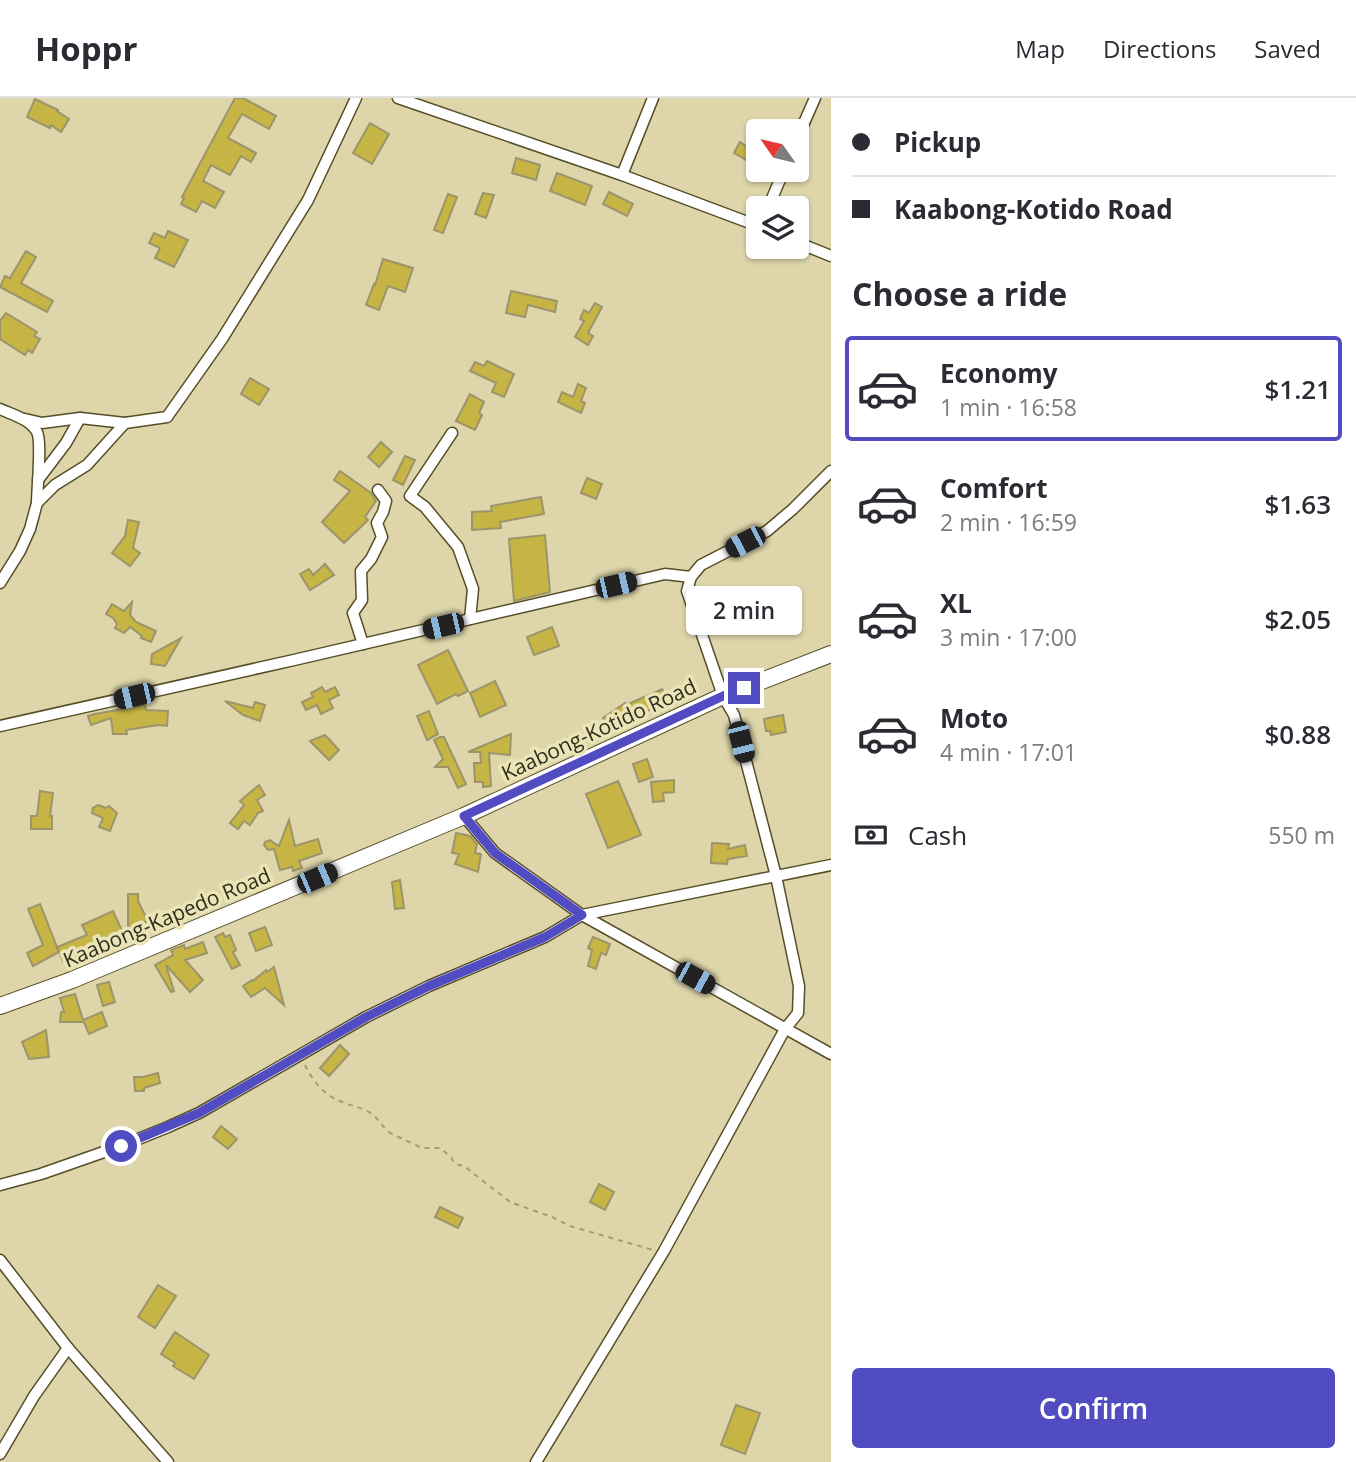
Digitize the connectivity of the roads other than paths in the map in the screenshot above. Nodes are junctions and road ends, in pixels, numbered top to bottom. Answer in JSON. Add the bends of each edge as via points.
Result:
{"nodes":[{"id":1,"x":356,"y":98,"type":"edge"},
{"id":2,"x":398,"y":98,"type":"edge"},
{"id":3,"x":653,"y":98,"type":"edge"},
{"id":4,"x":815,"y":98,"type":"edge"},
{"id":5,"x":806,"y":119,"type":"edge"},
{"id":6,"x":622,"y":175,"type":"junction"},
{"id":7,"x":746,"y":222,"type":"edge"},
{"id":8,"x":809,"y":248,"type":"edge"},
{"id":9,"x":831,"y":257,"type":"edge"},
{"id":10,"x":0,"y":410,"type":"edge"},
{"id":11,"x":22,"y":418,"type":"junction"},
{"id":12,"x":80,"y":418,"type":"junction"},
{"id":13,"x":125,"y":424,"type":"junction"},
{"id":14,"x":452,"y":433,"type":"dead end"},
{"id":15,"x":831,"y":471,"type":"edge"},
{"id":16,"x":38,"y":480,"type":"junction"},
{"id":17,"x":378,"y":490,"type":"dead end"},
{"id":18,"x":37,"y":503,"type":"junction"},
{"id":19,"x":691,"y":577,"type":"junction"},
{"id":20,"x":0,"y":583,"type":"edge"},
{"id":21,"x":470,"y":620,"type":"junction"},
{"id":22,"x":363,"y":644,"type":"junction"},
{"id":23,"x":831,"y":654,"type":"edge"},
{"id":24,"x":723,"y":696,"type":"junction"},
{"id":25,"x":0,"y":726,"type":"edge"},
{"id":26,"x":464,"y":816,"type":"junction"},
{"id":27,"x":831,"y":865,"type":"edge"},
{"id":28,"x":776,"y":876,"type":"junction"},
{"id":29,"x":582,"y":915,"type":"junction"},
{"id":30,"x":0,"y":1006,"type":"edge"},
{"id":31,"x":786,"y":1029,"type":"junction"},
{"id":32,"x":831,"y":1054,"type":"edge"},
{"id":33,"x":0,"y":1185,"type":"edge"},
{"id":34,"x":0,"y":1260,"type":"edge"},
{"id":35,"x":68,"y":1348,"type":"junction"},
{"id":36,"x":0,"y":1454,"type":"edge"},
{"id":37,"x":168,"y":1462,"type":"edge"},
{"id":38,"x":536,"y":1462,"type":"edge"}],
"edges":[{"from":1,"to":13,"type":"street","via":[[308,200],[222,339],[167,417]]},
{"from":2,"to":6,"type":"street"},
{"from":3,"to":6,"type":"street"},
{"from":4,"to":5,"type":"street"},
{"from":6,"to":7,"type":"street"},
{"from":8,"to":9,"type":"street"},
{"from":10,"to":11,"type":"street"},
{"from":11,"to":12,"type":"street","via":[[42,423]]},
{"from":11,"to":16,"type":"street","via":[[38,434]]},
{"from":12,"to":13,"type":"street"},
{"from":12,"to":16,"type":"street"},
{"from":13,"to":18,"type":"street","via":[[88,465],[55,485]]},
{"from":14,"to":21,"type":"street","via":[[410,496],[458,547],[473,589]]},
{"from":15,"to":19,"type":"street","via":[[767,531],[701,565]]},
{"from":16,"to":18,"type":"street"},
{"from":17,"to":22,"type":"street","via":[[386,501],[377,523],[382,537],[361,571],[362,600],[353,613]]},
{"from":18,"to":20,"type":"street","via":[[20,551]]},
{"from":19,"to":21,"type":"street","via":[[665,574]]},
{"from":19,"to":24,"type":"street","via":[[687,591]]},
{"from":21,"to":22,"type":"street"},
{"from":22,"to":25,"type":"street"},
{"from":23,"to":24,"type":"main road","name":"Kaabong-Kotido Road"},
{"from":24,"to":26,"type":"main road","name":"Kaabong-Kotido Road"},
{"from":24,"to":28,"type":"street","via":[[734,715]]},
{"from":26,"to":29,"type":"street","via":[[495,853]]},
{"from":26,"to":30,"type":"main road","name":"Kaabong-Kapedo Road","via":[[72,981]]},
{"from":27,"to":28,"type":"street"},
{"from":28,"to":29,"type":"street"},
{"from":28,"to":31,"type":"street","via":[[799,986],[798,1013]]},
{"from":29,"to":31,"type":"street"},
{"from":29,"to":33,"type":"street","via":[[545,937],[366,1017],[199,1113],[121,1146]]},
{"from":31,"to":32,"type":"street"},
{"from":31,"to":38,"type":"street","via":[[664,1251]]},
{"from":34,"to":35,"type":"street"},
{"from":35,"to":36,"type":"street"},
{"from":35,"to":37,"type":"street"}]}
